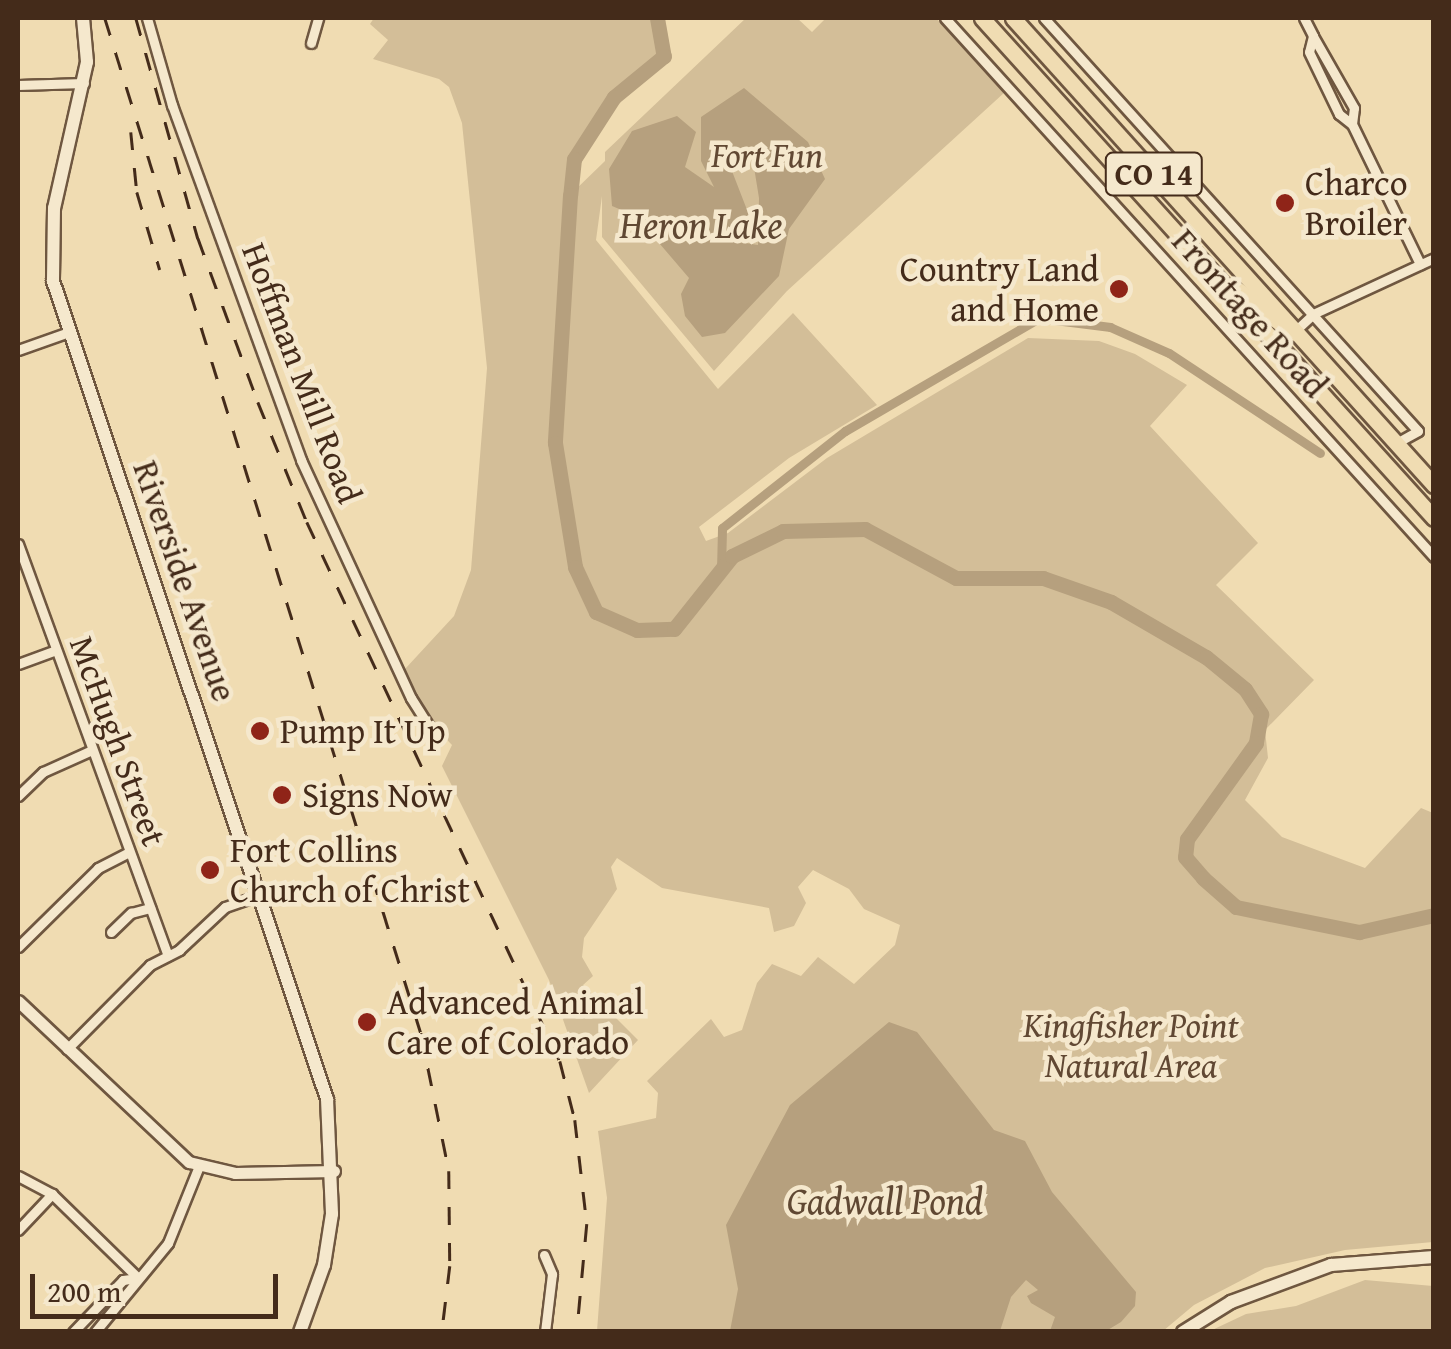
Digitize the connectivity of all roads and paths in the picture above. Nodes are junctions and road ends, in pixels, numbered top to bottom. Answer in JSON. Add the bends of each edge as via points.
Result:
{"nodes":[{"id":1,"x":83,"y":18,"type":"edge"},
{"id":2,"x":147,"y":18,"type":"edge"},
{"id":3,"x":318,"y":18,"type":"edge"},
{"id":4,"x":945,"y":18,"type":"edge"},
{"id":5,"x":982,"y":18,"type":"edge"},
{"id":6,"x":1013,"y":18,"type":"edge"},
{"id":7,"x":1044,"y":18,"type":"edge"},
{"id":8,"x":1304,"y":18,"type":"edge"},
{"id":9,"x":1313,"y":36,"type":"junction"},
{"id":10,"x":311,"y":43,"type":"dead end"},
{"id":11,"x":84,"y":83,"type":"junction"},
{"id":12,"x":18,"y":85,"type":"edge"},
{"id":13,"x":1352,"y":124,"type":"junction"},
{"id":14,"x":1192,"y":251,"type":"junction"},
{"id":15,"x":1434,"y":258,"type":"edge"},
{"id":16,"x":1420,"y":264,"type":"junction"},
{"id":17,"x":1313,"y":314,"type":"junction"},
{"id":18,"x":66,"y":332,"type":"junction"},
{"id":19,"x":1295,"y":332,"type":"junction"},
{"id":20,"x":1272,"y":342,"type":"junction"},
{"id":21,"x":18,"y":350,"type":"edge"},
{"id":22,"x":1250,"y":354,"type":"junction"},
{"id":23,"x":1396,"y":444,"type":"junction"},
{"id":24,"x":1434,"y":486,"type":"edge"},
{"id":25,"x":1434,"y":515,"type":"edge"},
{"id":26,"x":18,"y":544,"type":"edge"},
{"id":27,"x":1434,"y":557,"type":"edge"},
{"id":28,"x":56,"y":650,"type":"junction"},
{"id":29,"x":18,"y":664,"type":"edge"},
{"id":30,"x":435,"y":736,"type":"dead end"},
{"id":31,"x":92,"y":750,"type":"junction"},
{"id":32,"x":18,"y":796,"type":"edge"},
{"id":33,"x":129,"y":852,"type":"junction"},
{"id":34,"x":259,"y":895,"type":"junction"},
{"id":35,"x":150,"y":908,"type":"junction"},
{"id":36,"x":111,"y":932,"type":"dead end"},
{"id":37,"x":18,"y":947,"type":"edge"},
{"id":38,"x":168,"y":956,"type":"junction"},
{"id":39,"x":18,"y":1001,"type":"edge"},
{"id":40,"x":68,"y":1049,"type":"junction"},
{"id":41,"x":200,"y":1166,"type":"junction"},
{"id":42,"x":334,"y":1172,"type":"junction"},
{"id":43,"x":18,"y":1176,"type":"edge"},
{"id":44,"x":52,"y":1194,"type":"junction"},
{"id":45,"x":18,"y":1230,"type":"edge"},
{"id":46,"x":544,"y":1255,"type":"dead end"},
{"id":47,"x":1434,"y":1257,"type":"edge"},
{"id":48,"x":138,"y":1278,"type":"junction"},
{"id":49,"x":73,"y":1332,"type":"edge"},
{"id":50,"x":96,"y":1332,"type":"edge"},
{"id":51,"x":300,"y":1332,"type":"edge"},
{"id":52,"x":545,"y":1332,"type":"edge"},
{"id":53,"x":1183,"y":1332,"type":"edge"}],
"edges":[{"from":1,"to":11,"type":"main road","name":"Riverside Avenue"},
{"from":2,"to":30,"type":"street","name":"Hoffman Mill Road","via":[[300,460]]},
{"from":3,"to":10,"type":"street"},
{"from":4,"to":22,"type":"street","name":"Frontage Road"},
{"from":5,"to":14,"type":"highway","number":"CO 14"},
{"from":6,"to":19,"type":"highway","number":"CO 14"},
{"from":7,"to":17,"type":"street","name":"Frontage Road"},
{"from":8,"to":9,"type":"street"},
{"from":9,"to":13,"type":"street","via":[[1354,108]]},
{"from":9,"to":13,"type":"street","via":[[1310,52],[1340,114]]},
{"from":11,"to":12,"type":"street"},
{"from":11,"to":18,"type":"main road","name":"Riverside Avenue","via":[[52,225],[53,281]]},
{"from":13,"to":16,"type":"street"},
{"from":14,"to":19,"type":"highway","via":[[1280,330]]},
{"from":14,"to":20,"type":"highway","number":"CO 14"},
{"from":15,"to":16,"type":"street"},
{"from":16,"to":17,"type":"street"},
{"from":17,"to":19,"type":"street"},
{"from":17,"to":23,"type":"street","name":"Frontage Road","via":[[1418,432]]},
{"from":18,"to":21,"type":"street"},
{"from":18,"to":34,"type":"main road","name":"Riverside Avenue"},
{"from":19,"to":23,"type":"highway","number":"CO 14"},
{"from":19,"to":25,"type":"highway","via":[[1309,366]]},
{"from":20,"to":22,"type":"street"},
{"from":20,"to":25,"type":"highway","number":"CO 14"},
{"from":22,"to":27,"type":"street","name":"Frontage Road"},
{"from":23,"to":24,"type":"highway","number":"CO 14"},
{"from":26,"to":28,"type":"street","name":"McHugh Street"},
{"from":28,"to":29,"type":"street"},
{"from":28,"to":31,"type":"street","name":"McHugh Street"},
{"from":31,"to":32,"type":"street","via":[[43,772]]},
{"from":31,"to":33,"type":"street","name":"McHugh Street"},
{"from":33,"to":35,"type":"street","name":"McHugh Street"},
{"from":33,"to":37,"type":"street","via":[[98,868]]},
{"from":34,"to":38,"type":"street","via":[[225,907]]},
{"from":34,"to":42,"type":"main road","name":"Riverside Avenue","via":[[320,1074]]},
{"from":35,"to":36,"type":"street","via":[[131,913]]},
{"from":35,"to":38,"type":"street","name":"McHugh Street"},
{"from":38,"to":40,"type":"street","via":[[150,965]]},
{"from":39,"to":40,"type":"street"},
{"from":40,"to":41,"type":"street","via":[[166,1146]]},
{"from":41,"to":42,"type":"street","via":[[235,1173]]},
{"from":41,"to":48,"type":"street","via":[[176,1230]]},
{"from":42,"to":51,"type":"main road","name":"Riverside Avenue","via":[[324,1265]]},
{"from":43,"to":44,"type":"street"},
{"from":44,"to":45,"type":"street"},
{"from":44,"to":48,"type":"street"},
{"from":46,"to":52,"type":"street","via":[[552,1274]]},
{"from":47,"to":53,"type":"main road","via":[[1332,1265],[1260,1288]]},
{"from":48,"to":49,"type":"street","via":[[123,1280]]},
{"from":48,"to":50,"type":"street","via":[[134,1292]]}]}
